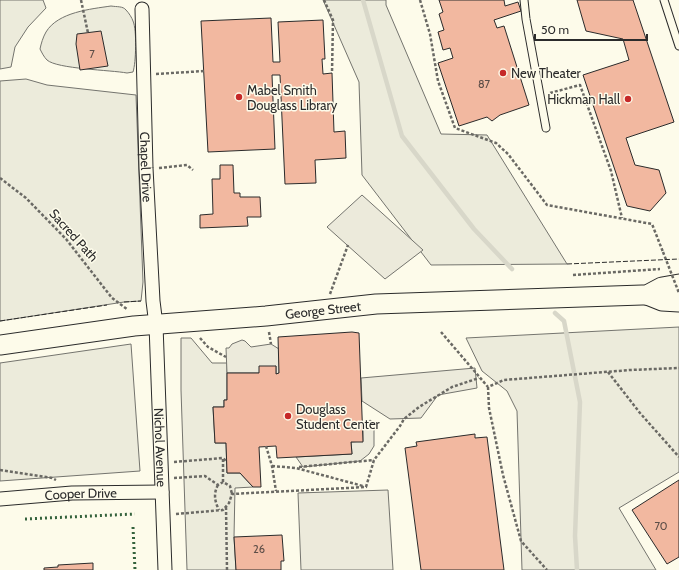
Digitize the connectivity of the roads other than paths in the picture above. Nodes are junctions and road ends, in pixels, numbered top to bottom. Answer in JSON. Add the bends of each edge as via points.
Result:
{"nodes":[{"id":1,"x":524,"y":0,"type":"edge"},
{"id":2,"x":664,"y":0,"type":"edge"},
{"id":3,"x":142,"y":9,"type":"dead end"},
{"id":4,"x":679,"y":46,"type":"edge"},
{"id":5,"x":546,"y":128,"type":"dead end"},
{"id":6,"x":675,"y":276,"type":"edge"},
{"id":7,"x":647,"y":295,"type":"junction"},
{"id":8,"x":679,"y":302,"type":"edge"},
{"id":9,"x":156,"y":325,"type":"junction"},
{"id":10,"x":0,"y":345,"type":"edge"},
{"id":11,"x":162,"y":492,"type":"junction"},
{"id":12,"x":0,"y":499,"type":"edge"},
{"id":13,"x":165,"y":570,"type":"edge"}],
"edges":[{"from":1,"to":5,"type":"lane"},
{"from":2,"to":4,"type":"lane"},
{"from":3,"to":9,"type":"street","name":"Chapel Drive","via":[[146,168]]},
{"from":6,"to":7,"type":"street","name":"George Street"},
{"from":7,"to":8,"type":"street","name":"George Street","via":[[662,301]]},
{"from":7,"to":9,"type":"street","name":"George Street","via":[[376,304]]},
{"from":9,"to":10,"type":"street","name":"George Street"},
{"from":9,"to":11,"type":"street","name":"Nichol Avenue"},
{"from":11,"to":12,"type":"street","name":"Cooper Drive","via":[[72,493]]},
{"from":11,"to":13,"type":"street","name":"Nichol Avenue"}]}
